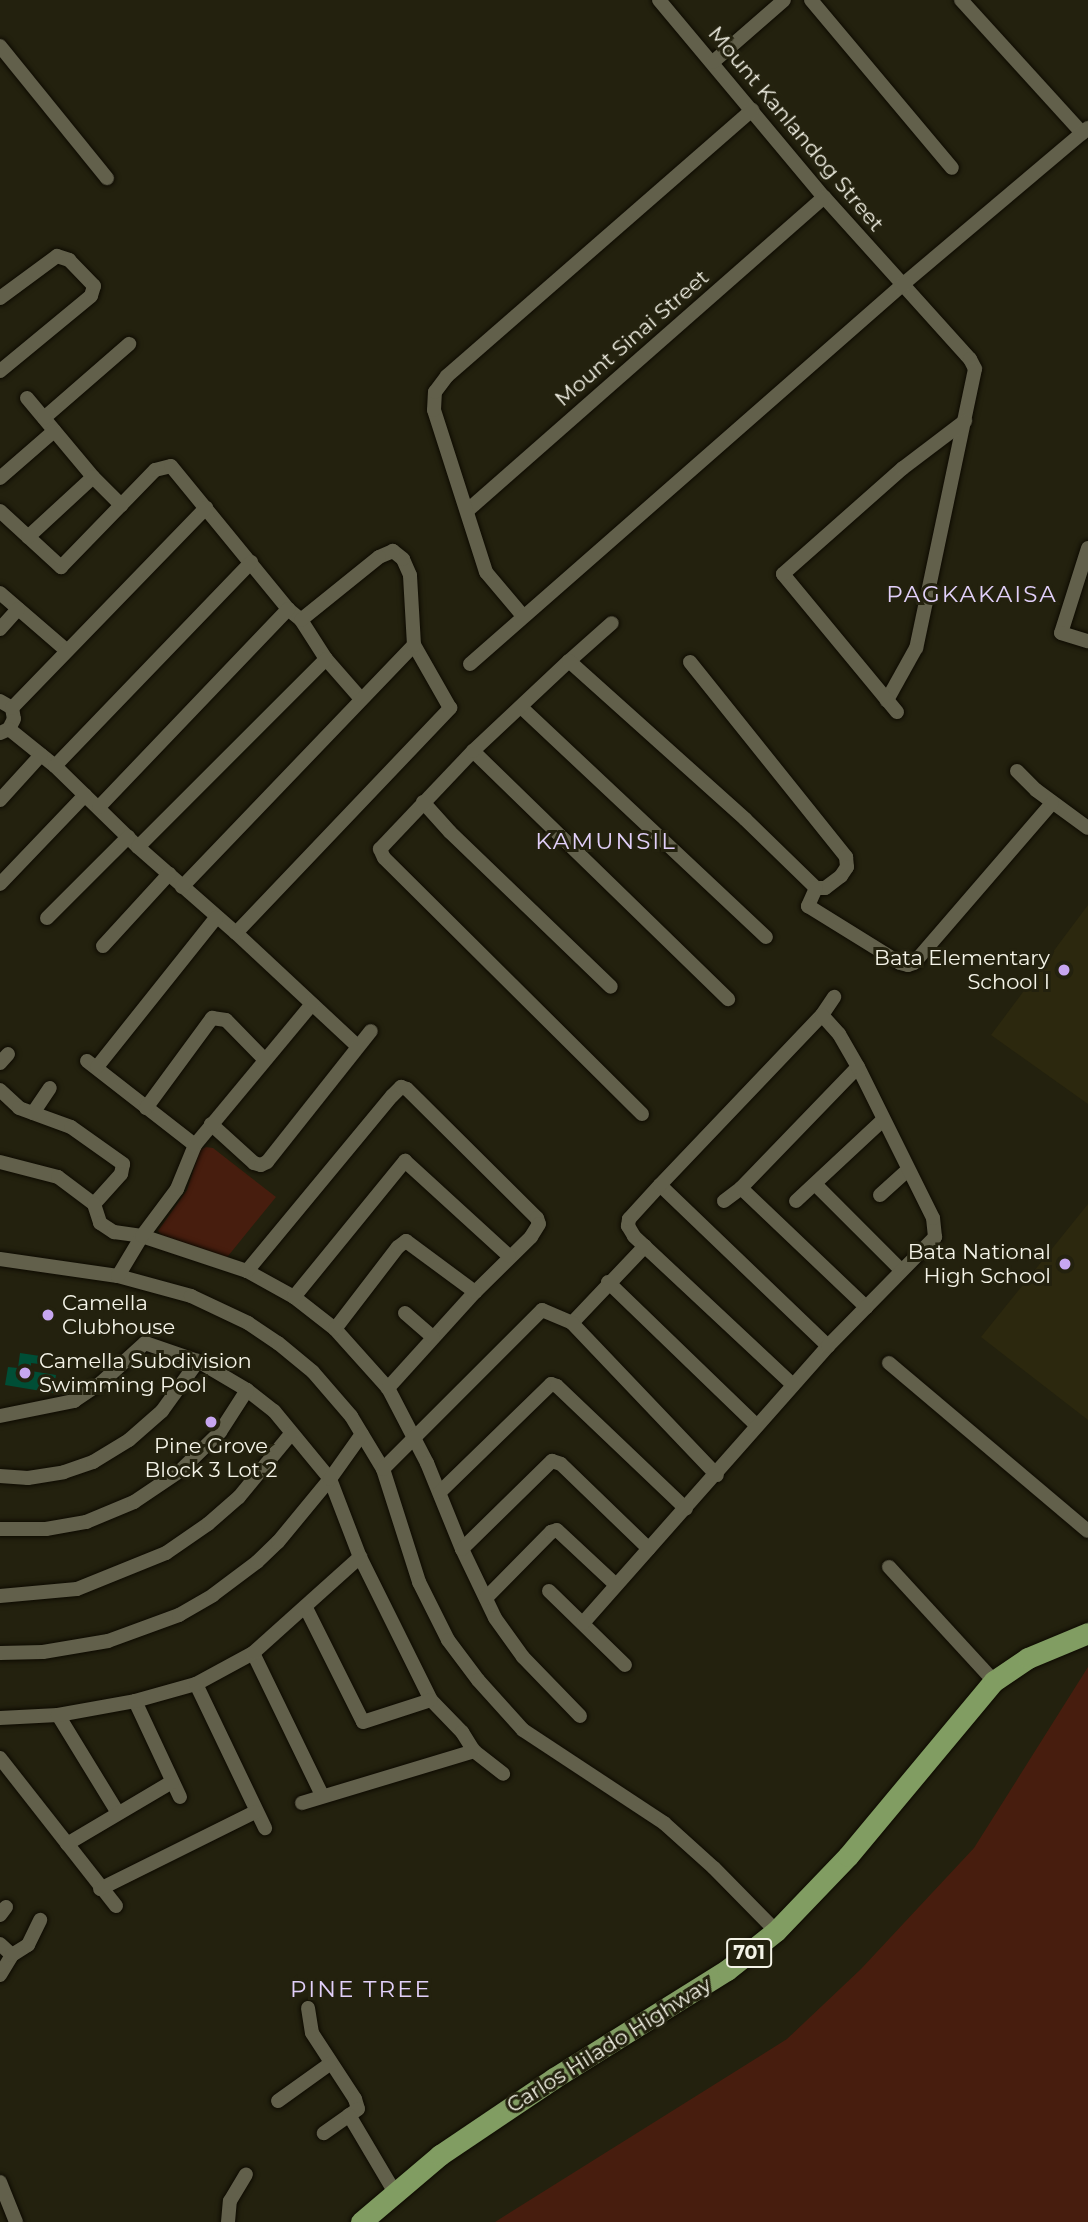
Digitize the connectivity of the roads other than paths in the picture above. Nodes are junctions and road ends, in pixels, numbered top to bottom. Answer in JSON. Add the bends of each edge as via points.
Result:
{"nodes":[{"id":1,"x":659,"y":0,"type":"edge"},
{"id":2,"x":784,"y":0,"type":"edge"},
{"id":3,"x":811,"y":0,"type":"edge"},
{"id":4,"x":961,"y":0,"type":"edge"},
{"id":5,"x":0,"y":46,"type":"edge"},
{"id":6,"x":713,"y":62,"type":"junction"},
{"id":7,"x":752,"y":110,"type":"junction"},
{"id":8,"x":1085,"y":131,"type":"edge"},
{"id":9,"x":952,"y":169,"type":"dead end"},
{"id":10,"x":107,"y":178,"type":"dead end"},
{"id":11,"x":824,"y":197,"type":"junction"},
{"id":12,"x":901,"y":286,"type":"junction"},
{"id":13,"x":0,"y":298,"type":"edge"},
{"id":14,"x":129,"y":344,"type":"dead end"},
{"id":15,"x":0,"y":371,"type":"edge"},
{"id":16,"x":27,"y":398,"type":"dead end"},
{"id":17,"x":44,"y":418,"type":"junction"},
{"id":18,"x":965,"y":421,"type":"junction"},
{"id":19,"x":54,"y":430,"type":"junction"},
{"id":20,"x":93,"y":477,"type":"junction"},
{"id":21,"x":0,"y":478,"type":"edge"},
{"id":22,"x":121,"y":505,"type":"junction"},
{"id":23,"x":206,"y":508,"type":"junction"},
{"id":24,"x":468,"y":510,"type":"junction"},
{"id":25,"x":0,"y":511,"type":"edge"},
{"id":26,"x":29,"y":537,"type":"junction"},
{"id":27,"x":1088,"y":548,"type":"edge"},
{"id":28,"x":251,"y":562,"type":"junction"},
{"id":29,"x":0,"y":593,"type":"edge"},
{"id":30,"x":18,"y":609,"type":"junction"},
{"id":31,"x":288,"y":609,"type":"junction"},
{"id":32,"x":523,"y":616,"type":"junction"},
{"id":33,"x":301,"y":620,"type":"junction"},
{"id":34,"x":612,"y":623,"type":"dead end"},
{"id":35,"x":0,"y":629,"type":"edge"},
{"id":36,"x":1088,"y":641,"type":"edge"},
{"id":37,"x":414,"y":645,"type":"junction"},
{"id":38,"x":66,"y":650,"type":"junction"},
{"id":39,"x":326,"y":659,"type":"junction"},
{"id":40,"x":569,"y":661,"type":"junction"},
{"id":41,"x":690,"y":662,"type":"dead end"},
{"id":42,"x":470,"y":664,"type":"dead end"},
{"id":43,"x":361,"y":699,"type":"junction"},
{"id":44,"x":887,"y":700,"type":"junction"},
{"id":45,"x":6,"y":705,"type":"edge"},
{"id":46,"x":521,"y":707,"type":"junction"},
{"id":47,"x":897,"y":712,"type":"dead end"},
{"id":48,"x":5,"y":731,"type":"edge"},
{"id":49,"x":473,"y":751,"type":"junction"},
{"id":50,"x":41,"y":755,"type":"junction"},
{"id":51,"x":55,"y":766,"type":"junction"},
{"id":52,"x":1017,"y":771,"type":"dead end"},
{"id":53,"x":85,"y":795,"type":"junction"},
{"id":54,"x":0,"y":800,"type":"edge"},
{"id":55,"x":423,"y":802,"type":"junction"},
{"id":56,"x":1052,"y":803,"type":"junction"},
{"id":57,"x":99,"y":807,"type":"junction"},
{"id":58,"x":1088,"y":828,"type":"edge"},
{"id":59,"x":133,"y":842,"type":"junction"},
{"id":60,"x":169,"y":874,"type":"junction"},
{"id":61,"x":0,"y":884,"type":"edge"},
{"id":62,"x":182,"y":887,"type":"junction"},
{"id":63,"x":816,"y":888,"type":"junction"},
{"id":64,"x":47,"y":918,"type":"dead end"},
{"id":65,"x":216,"y":918,"type":"junction"},
{"id":66,"x":236,"y":933,"type":"junction"},
{"id":67,"x":766,"y":937,"type":"dead end"},
{"id":68,"x":103,"y":946,"type":"dead end"},
{"id":69,"x":611,"y":987,"type":"dead end"},
{"id":70,"x":834,"y":997,"type":"dead end"},
{"id":71,"x":728,"y":999,"type":"dead end"},
{"id":72,"x":312,"y":1004,"type":"junction"},
{"id":73,"x":822,"y":1015,"type":"junction"},
{"id":74,"x":371,"y":1031,"type":"dead end"},
{"id":75,"x":357,"y":1046,"type":"junction"},
{"id":76,"x":264,"y":1059,"type":"junction"},
{"id":77,"x":858,"y":1066,"type":"junction"},
{"id":78,"x":50,"y":1088,"type":"dead end"},
{"id":79,"x":0,"y":1090,"type":"edge"},
{"id":80,"x":145,"y":1108,"type":"junction"},
{"id":81,"x":33,"y":1113,"type":"junction"},
{"id":82,"x":642,"y":1114,"type":"dead end"},
{"id":83,"x":883,"y":1120,"type":"junction"},
{"id":84,"x":211,"y":1124,"type":"junction"},
{"id":85,"x":195,"y":1145,"type":"junction"},
{"id":86,"x":0,"y":1162,"type":"edge"},
{"id":87,"x":908,"y":1170,"type":"junction"},
{"id":88,"x":660,"y":1185,"type":"junction"},
{"id":89,"x":816,"y":1185,"type":"junction"},
{"id":90,"x":741,"y":1188,"type":"junction"},
{"id":91,"x":880,"y":1195,"type":"dead end"},
{"id":92,"x":724,"y":1201,"type":"dead end"},
{"id":93,"x":796,"y":1201,"type":"dead end"},
{"id":94,"x":94,"y":1204,"type":"junction"},
{"id":95,"x":142,"y":1236,"type":"junction"},
{"id":96,"x":645,"y":1246,"type":"junction"},
{"id":97,"x":509,"y":1256,"type":"junction"},
{"id":98,"x":0,"y":1259,"type":"edge"},
{"id":99,"x":901,"y":1270,"type":"junction"},
{"id":100,"x":247,"y":1271,"type":"junction"},
{"id":101,"x":118,"y":1276,"type":"junction"},
{"id":102,"x":608,"y":1282,"type":"junction"},
{"id":103,"x":475,"y":1292,"type":"junction"},
{"id":104,"x":295,"y":1297,"type":"junction"},
{"id":105,"x":866,"y":1307,"type":"junction"},
{"id":106,"x":405,"y":1313,"type":"dead end"},
{"id":107,"x":572,"y":1323,"type":"junction"},
{"id":108,"x":335,"y":1329,"type":"junction"},
{"id":109,"x":433,"y":1337,"type":"junction"},
{"id":110,"x":828,"y":1346,"type":"junction"},
{"id":111,"x":198,"y":1361,"type":"junction"},
{"id":112,"x":889,"y":1363,"type":"dead end"},
{"id":113,"x":793,"y":1385,"type":"junction"},
{"id":114,"x":388,"y":1388,"type":"junction"},
{"id":115,"x":247,"y":1390,"type":"junction"},
{"id":116,"x":0,"y":1416,"type":"edge"},
{"id":117,"x":757,"y":1426,"type":"junction"},
{"id":118,"x":291,"y":1434,"type":"junction"},
{"id":119,"x":362,"y":1434,"type":"junction"},
{"id":120,"x":415,"y":1440,"type":"junction"},
{"id":121,"x":383,"y":1469,"type":"junction"},
{"id":122,"x":717,"y":1475,"type":"junction"},
{"id":123,"x":0,"y":1476,"type":"edge"},
{"id":124,"x":330,"y":1479,"type":"junction"},
{"id":125,"x":440,"y":1492,"type":"junction"},
{"id":126,"x":686,"y":1509,"type":"junction"},
{"id":127,"x":0,"y":1529,"type":"edge"},
{"id":128,"x":1088,"y":1531,"type":"edge"},
{"id":129,"x":462,"y":1549,"type":"junction"},
{"id":130,"x":649,"y":1549,"type":"junction"},
{"id":131,"x":360,"y":1557,"type":"junction"},
{"id":132,"x":889,"y":1567,"type":"dead end"},
{"id":133,"x":615,"y":1584,"type":"junction"},
{"id":134,"x":549,"y":1591,"type":"dead end"},
{"id":135,"x":0,"y":1595,"type":"edge"},
{"id":136,"x":486,"y":1598,"type":"junction"},
{"id":137,"x":306,"y":1608,"type":"junction"},
{"id":138,"x":583,"y":1623,"type":"junction"},
{"id":139,"x":1088,"y":1633,"type":"edge"},
{"id":140,"x":0,"y":1653,"type":"edge"},
{"id":141,"x":253,"y":1653,"type":"junction"},
{"id":142,"x":625,"y":1665,"type":"dead end"},
{"id":143,"x":994,"y":1681,"type":"junction"},
{"id":144,"x":196,"y":1684,"type":"junction"},
{"id":145,"x":431,"y":1699,"type":"junction"},
{"id":146,"x":135,"y":1701,"type":"junction"},
{"id":147,"x":58,"y":1715,"type":"junction"},
{"id":148,"x":580,"y":1716,"type":"dead end"},
{"id":149,"x":0,"y":1718,"type":"edge"},
{"id":150,"x":474,"y":1751,"type":"junction"},
{"id":151,"x":0,"y":1758,"type":"edge"},
{"id":152,"x":503,"y":1773,"type":"dead end"},
{"id":153,"x":172,"y":1782,"type":"junction"},
{"id":154,"x":322,"y":1795,"type":"junction"},
{"id":155,"x":180,"y":1797,"type":"dead end"},
{"id":156,"x":302,"y":1804,"type":"dead end"},
{"id":157,"x":255,"y":1812,"type":"junction"},
{"id":158,"x":118,"y":1813,"type":"junction"},
{"id":159,"x":265,"y":1828,"type":"dead end"},
{"id":160,"x":66,"y":1844,"type":"junction"},
{"id":161,"x":100,"y":1889,"type":"junction"},
{"id":162,"x":116,"y":1906,"type":"dead end"},
{"id":163,"x":40,"y":1920,"type":"dead end"},
{"id":164,"x":776,"y":1931,"type":"junction"},
{"id":165,"x":0,"y":1944,"type":"edge"},
{"id":166,"x":12,"y":1955,"type":"junction"},
{"id":167,"x":0,"y":1975,"type":"edge"},
{"id":168,"x":309,"y":2008,"type":"dead end"},
{"id":169,"x":331,"y":2063,"type":"junction"},
{"id":170,"x":278,"y":2101,"type":"dead end"},
{"id":171,"x":349,"y":2115,"type":"junction"},
{"id":172,"x":324,"y":2133,"type":"dead end"},
{"id":173,"x":246,"y":2174,"type":"dead end"},
{"id":174,"x":0,"y":2182,"type":"edge"},
{"id":175,"x":394,"y":2191,"type":"junction"},
{"id":176,"x":16,"y":2222,"type":"edge"},
{"id":177,"x":228,"y":2222,"type":"edge"},
{"id":178,"x":361,"y":2222,"type":"edge"}],
"edges":[{"from":1,"to":6,"type":"street","name":"Mount Kanlandog Street"},
{"from":2,"to":6,"type":"street"},
{"from":3,"to":9,"type":"street"},
{"from":4,"to":8,"type":"street"},
{"from":5,"to":10,"type":"street"},
{"from":6,"to":7,"type":"street","name":"Mount Kanlandog Street"},
{"from":7,"to":11,"type":"street","name":"Mount Kanlandog Street"},
{"from":7,"to":24,"type":"street","via":[[447,376],[435,392],[434,410]]},
{"from":8,"to":12,"type":"street"},
{"from":11,"to":12,"type":"street","name":"Mount Kanlandog Street"},
{"from":11,"to":24,"type":"street","name":"Mount Sinai Street"},
{"from":12,"to":18,"type":"street","name":"Mount Kanlandog Street","via":[[973,364],[975,382]]},
{"from":12,"to":32,"type":"street"},
{"from":13,"to":15,"type":"street","via":[[57,256],[69,260],[94,286],[91,296]]},
{"from":14,"to":17,"type":"street"},
{"from":16,"to":17,"type":"street"},
{"from":17,"to":19,"type":"street"},
{"from":18,"to":44,"type":"street","via":[[916,648]]},
{"from":18,"to":44,"type":"street","via":[[903,468],[783,574]]},
{"from":19,"to":20,"type":"street"},
{"from":19,"to":21,"type":"street"},
{"from":20,"to":22,"type":"street"},
{"from":20,"to":26,"type":"street"},
{"from":22,"to":23,"type":"street","via":[[155,470],[171,466]]},
{"from":22,"to":26,"type":"street","via":[[61,567]]},
{"from":23,"to":28,"type":"street"},
{"from":23,"to":38,"type":"street"},
{"from":24,"to":32,"type":"street","via":[[486,572]]},
{"from":25,"to":26,"type":"street"},
{"from":27,"to":36,"type":"street","via":[[1061,634]]},
{"from":28,"to":31,"type":"street"},
{"from":28,"to":51,"type":"street"},
{"from":29,"to":30,"type":"street"},
{"from":30,"to":35,"type":"street"},
{"from":30,"to":38,"type":"street"},
{"from":31,"to":33,"type":"street"},
{"from":31,"to":57,"type":"street"},
{"from":32,"to":42,"type":"street"},
{"from":33,"to":37,"type":"street","via":[[379,557],[393,551],[403,559],[410,575]]},
{"from":33,"to":39,"type":"street"},
{"from":34,"to":40,"type":"street"},
{"from":37,"to":43,"type":"street"},
{"from":37,"to":66,"type":"street","via":[[450,702],[447,713]]},
{"from":38,"to":45,"type":"street"},
{"from":39,"to":43,"type":"street"},
{"from":39,"to":59,"type":"street"},
{"from":40,"to":46,"type":"street"},
{"from":40,"to":63,"type":"street"},
{"from":41,"to":63,"type":"street","via":[[846,857],[847,867],[841,876],[825,888]]},
{"from":43,"to":62,"type":"street"},
{"from":44,"to":47,"type":"street"},
{"from":45,"to":48,"type":"street","via":[[14,719]]},
{"from":46,"to":49,"type":"street"},
{"from":46,"to":67,"type":"street"},
{"from":48,"to":50,"type":"street"},
{"from":49,"to":55,"type":"street"},
{"from":49,"to":71,"type":"street"},
{"from":50,"to":51,"type":"street"},
{"from":50,"to":54,"type":"street"},
{"from":51,"to":53,"type":"street"},
{"from":52,"to":56,"type":"street"},
{"from":53,"to":57,"type":"street"},
{"from":53,"to":61,"type":"street"},
{"from":55,"to":69,"type":"street"},
{"from":55,"to":82,"type":"street","via":[[381,845],[382,855]]},
{"from":56,"to":58,"type":"street"},
{"from":56,"to":63,"type":"street","via":[[914,963],[908,965],[808,906]]},
{"from":57,"to":59,"type":"street"},
{"from":59,"to":60,"type":"street"},
{"from":59,"to":64,"type":"street"},
{"from":60,"to":62,"type":"street"},
{"from":60,"to":68,"type":"street"},
{"from":62,"to":65,"type":"street"},
{"from":65,"to":66,"type":"street"},
{"from":65,"to":80,"type":"street","via":[[92,1064]]},
{"from":66,"to":72,"type":"street"},
{"from":70,"to":73,"type":"street"},
{"from":72,"to":75,"type":"street"},
{"from":72,"to":76,"type":"street"},
{"from":73,"to":77,"type":"street"},
{"from":73,"to":88,"type":"street"},
{"from":74,"to":75,"type":"street"},
{"from":75,"to":84,"type":"street","via":[[267,1162],[254,1163]]},
{"from":76,"to":80,"type":"street","via":[[226,1020],[212,1018]]},
{"from":76,"to":84,"type":"street"},
{"from":77,"to":83,"type":"street"},
{"from":77,"to":90,"type":"street"},
{"from":78,"to":81,"type":"street"},
{"from":79,"to":81,"type":"street","via":[[19,1108]]},
{"from":80,"to":85,"type":"street"},
{"from":81,"to":94,"type":"street","via":[[71,1127],[123,1164],[121,1174]]},
{"from":83,"to":87,"type":"street"},
{"from":83,"to":89,"type":"street"},
{"from":84,"to":85,"type":"street"},
{"from":85,"to":95,"type":"street","via":[[177,1189]]},
{"from":86,"to":94,"type":"street","via":[[58,1177]]},
{"from":87,"to":91,"type":"street"},
{"from":87,"to":99,"type":"street","via":[[936,1231],[930,1243]]},
{"from":88,"to":96,"type":"street","via":[[629,1220],[629,1230]]},
{"from":88,"to":110,"type":"street"},
{"from":89,"to":93,"type":"street"},
{"from":89,"to":99,"type":"street"},
{"from":90,"to":92,"type":"street"},
{"from":90,"to":105,"type":"street"},
{"from":94,"to":95,"type":"street","via":[[100,1223],[121,1235]]},
{"from":95,"to":100,"type":"street"},
{"from":95,"to":101,"type":"street"},
{"from":96,"to":102,"type":"street"},
{"from":96,"to":113,"type":"street"},
{"from":97,"to":100,"type":"street","via":[[534,1233],[537,1218],[401,1087]]},
{"from":97,"to":103,"type":"street"},
{"from":97,"to":104,"type":"street","via":[[405,1161]]},
{"from":98,"to":101,"type":"street"},
{"from":99,"to":105,"type":"street"},
{"from":100,"to":104,"type":"street"},
{"from":101,"to":119,"type":"street","via":[[191,1296],[248,1323],[313,1372]]},
{"from":102,"to":107,"type":"street"},
{"from":102,"to":117,"type":"street"},
{"from":103,"to":108,"type":"street","via":[[406,1241]]},
{"from":103,"to":109,"type":"street"},
{"from":104,"to":108,"type":"street"},
{"from":105,"to":110,"type":"street"},
{"from":106,"to":109,"type":"street"},
{"from":107,"to":120,"type":"street","via":[[539,1310]]},
{"from":107,"to":122,"type":"street"},
{"from":108,"to":114,"type":"street"},
{"from":109,"to":114,"type":"street"},
{"from":110,"to":113,"type":"street"},
{"from":111,"to":115,"type":"street"},
{"from":111,"to":116,"type":"street","via":[[145,1343],[74,1401]]},
{"from":111,"to":123,"type":"street","via":[[162,1411],[129,1440],[93,1462],[28,1478]]},
{"from":112,"to":128,"type":"street"},
{"from":113,"to":117,"type":"street"},
{"from":114,"to":120,"type":"street"},
{"from":115,"to":118,"type":"street","via":[[274,1411]]},
{"from":115,"to":127,"type":"street","via":[[220,1432],[180,1471],[134,1502],[86,1522],[46,1529]]},
{"from":117,"to":122,"type":"street"},
{"from":118,"to":124,"type":"street"},
{"from":118,"to":135,"type":"street","via":[[239,1497],[166,1553],[76,1589]]},
{"from":119,"to":121,"type":"street"},
{"from":119,"to":124,"type":"street"},
{"from":120,"to":121,"type":"street"},
{"from":120,"to":125,"type":"street"},
{"from":121,"to":164,"type":"street","via":[[419,1582],[448,1640],[478,1680],[523,1730],[664,1822]]},
{"from":122,"to":126,"type":"street"},
{"from":124,"to":131,"type":"street"},
{"from":124,"to":140,"type":"street","via":[[257,1562],[179,1615],[108,1641],[43,1652]]},
{"from":125,"to":126,"type":"street","via":[[551,1384]]},
{"from":125,"to":129,"type":"street"},
{"from":126,"to":130,"type":"street"},
{"from":129,"to":130,"type":"street","via":[[552,1461],[561,1464]]},
{"from":129,"to":136,"type":"street"},
{"from":130,"to":133,"type":"street"},
{"from":131,"to":137,"type":"street"},
{"from":131,"to":145,"type":"street"},
{"from":132,"to":143,"type":"street"},
{"from":133,"to":136,"type":"street","via":[[557,1530]]},
{"from":133,"to":138,"type":"street"},
{"from":134,"to":138,"type":"street"},
{"from":136,"to":148,"type":"street","via":[[523,1657]]},
{"from":137,"to":141,"type":"street"},
{"from":137,"to":145,"type":"street","via":[[363,1722]]},
{"from":138,"to":142,"type":"street"},
{"from":139,"to":143,"type":"main road","name":"Carlos Hilado Highway","number":"701","via":[[1028,1658]]},
{"from":141,"to":144,"type":"street"},
{"from":141,"to":154,"type":"street"},
{"from":143,"to":164,"type":"main road","name":"Carlos Hilado Highway","number":"701","via":[[848,1856]]},
{"from":144,"to":146,"type":"street"},
{"from":144,"to":157,"type":"street"},
{"from":145,"to":150,"type":"street"},
{"from":146,"to":147,"type":"street"},
{"from":146,"to":153,"type":"street"},
{"from":147,"to":149,"type":"street"},
{"from":147,"to":158,"type":"street"},
{"from":150,"to":152,"type":"street"},
{"from":150,"to":154,"type":"street"},
{"from":151,"to":160,"type":"street"},
{"from":153,"to":155,"type":"street"},
{"from":153,"to":158,"type":"street"},
{"from":154,"to":156,"type":"street"},
{"from":157,"to":159,"type":"street"},
{"from":157,"to":161,"type":"street"},
{"from":158,"to":160,"type":"street"},
{"from":160,"to":161,"type":"street"},
{"from":161,"to":162,"type":"street"},
{"from":163,"to":166,"type":"street","via":[[28,1945]]},
{"from":164,"to":175,"type":"main road","name":"Carlos Hilado Highway","number":"701","via":[[727,1970],[554,2078]]},
{"from":165,"to":166,"type":"street"},
{"from":166,"to":167,"type":"street"},
{"from":168,"to":169,"type":"street","via":[[312,2033]]},
{"from":169,"to":170,"type":"street"},
{"from":169,"to":171,"type":"street","via":[[355,2099],[358,2109]]},
{"from":171,"to":172,"type":"street"},
{"from":171,"to":175,"type":"street"},
{"from":173,"to":177,"type":"street","via":[[230,2201]]},
{"from":174,"to":176,"type":"street"},
{"from":175,"to":178,"type":"main road","name":"Carlos Hilado Highway","number":"701"}]}
